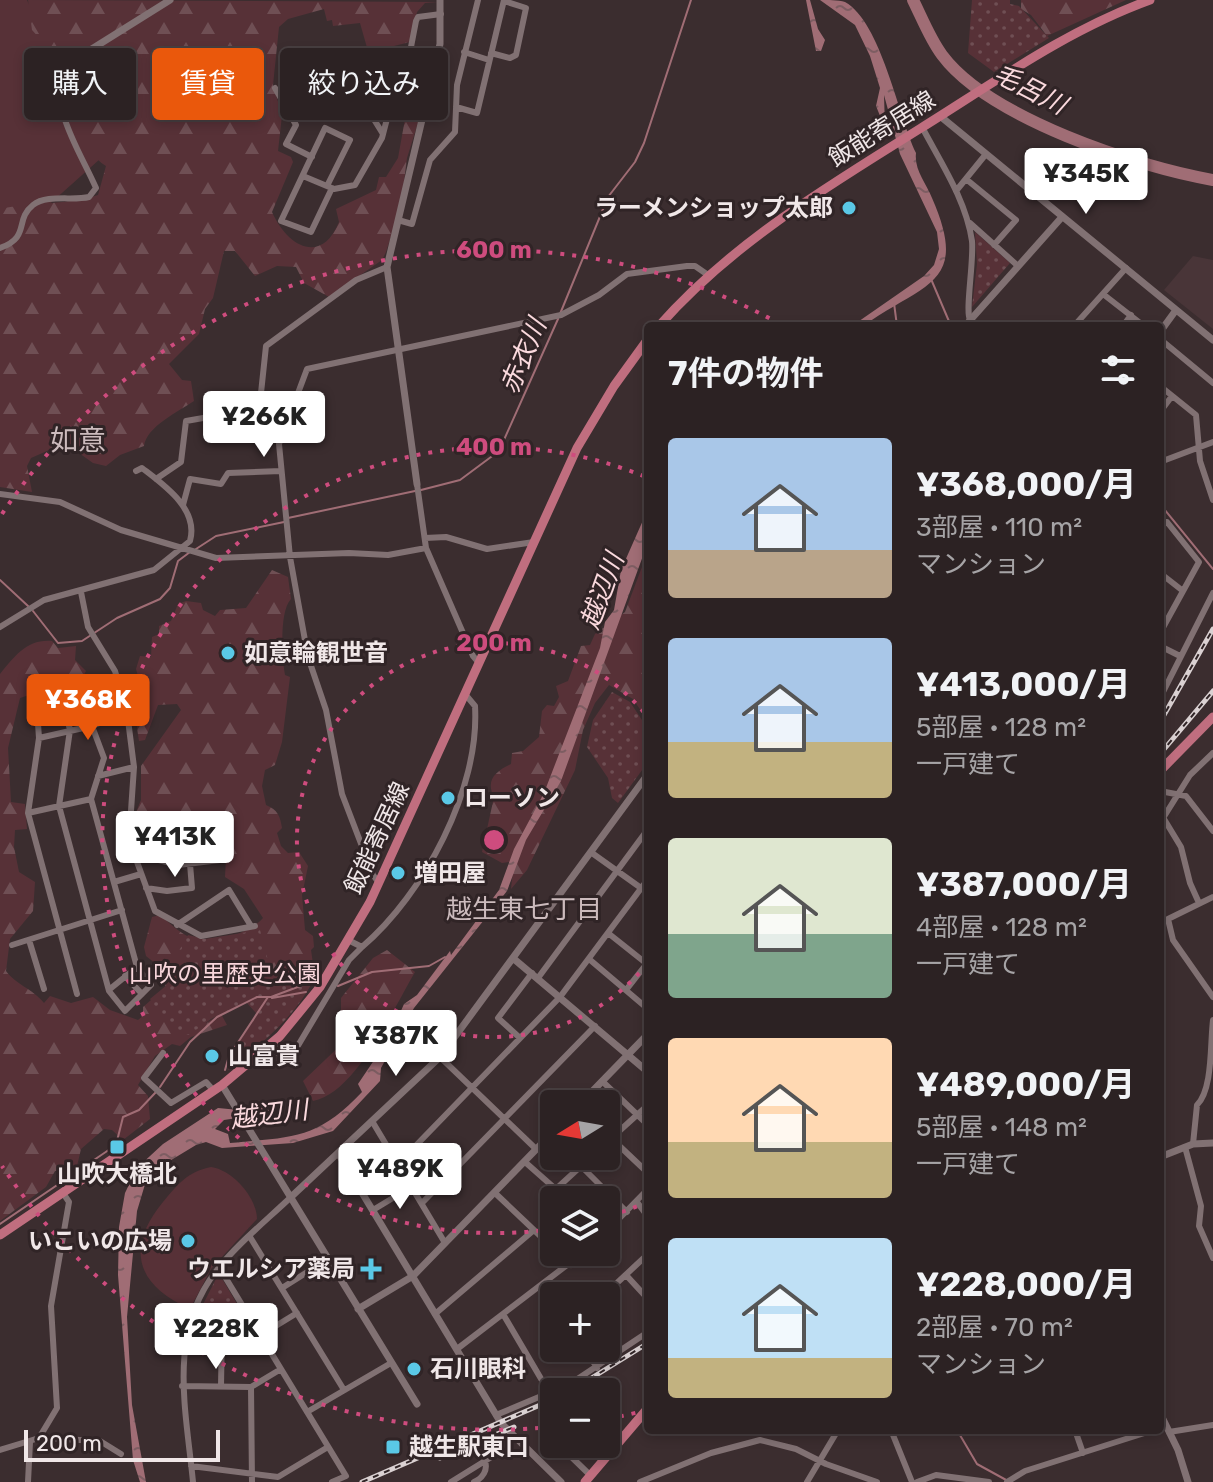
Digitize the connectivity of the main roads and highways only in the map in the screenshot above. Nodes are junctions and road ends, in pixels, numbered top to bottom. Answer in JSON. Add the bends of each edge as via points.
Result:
{"nodes":[{"id":1,"x":1150,"y":0,"type":"edge"},
{"id":2,"x":663,"y":322,"type":"edge"},
{"id":3,"x":644,"y":345,"type":"edge"},
{"id":4,"x":1213,"y":717,"type":"edge"},
{"id":5,"x":1164,"y":767,"type":"edge"},
{"id":6,"x":0,"y":1235,"type":"edge"},
{"id":7,"x":644,"y":1413,"type":"edge"},
{"id":8,"x":588,"y":1478,"type":"edge"}],
"edges":[{"from":1,"to":2,"type":"main road","name":"飯能寄居線","via":[[1075,33],[773,222],[708,275]]},
{"from":3,"to":6,"type":"main road","name":"飯能寄居線","via":[[590,425],[379,883],[350,941],[307,1005],[273,1043],[218,1088]]},
{"from":4,"to":5,"type":"main road"},
{"from":7,"to":8,"type":"main road"}]}
